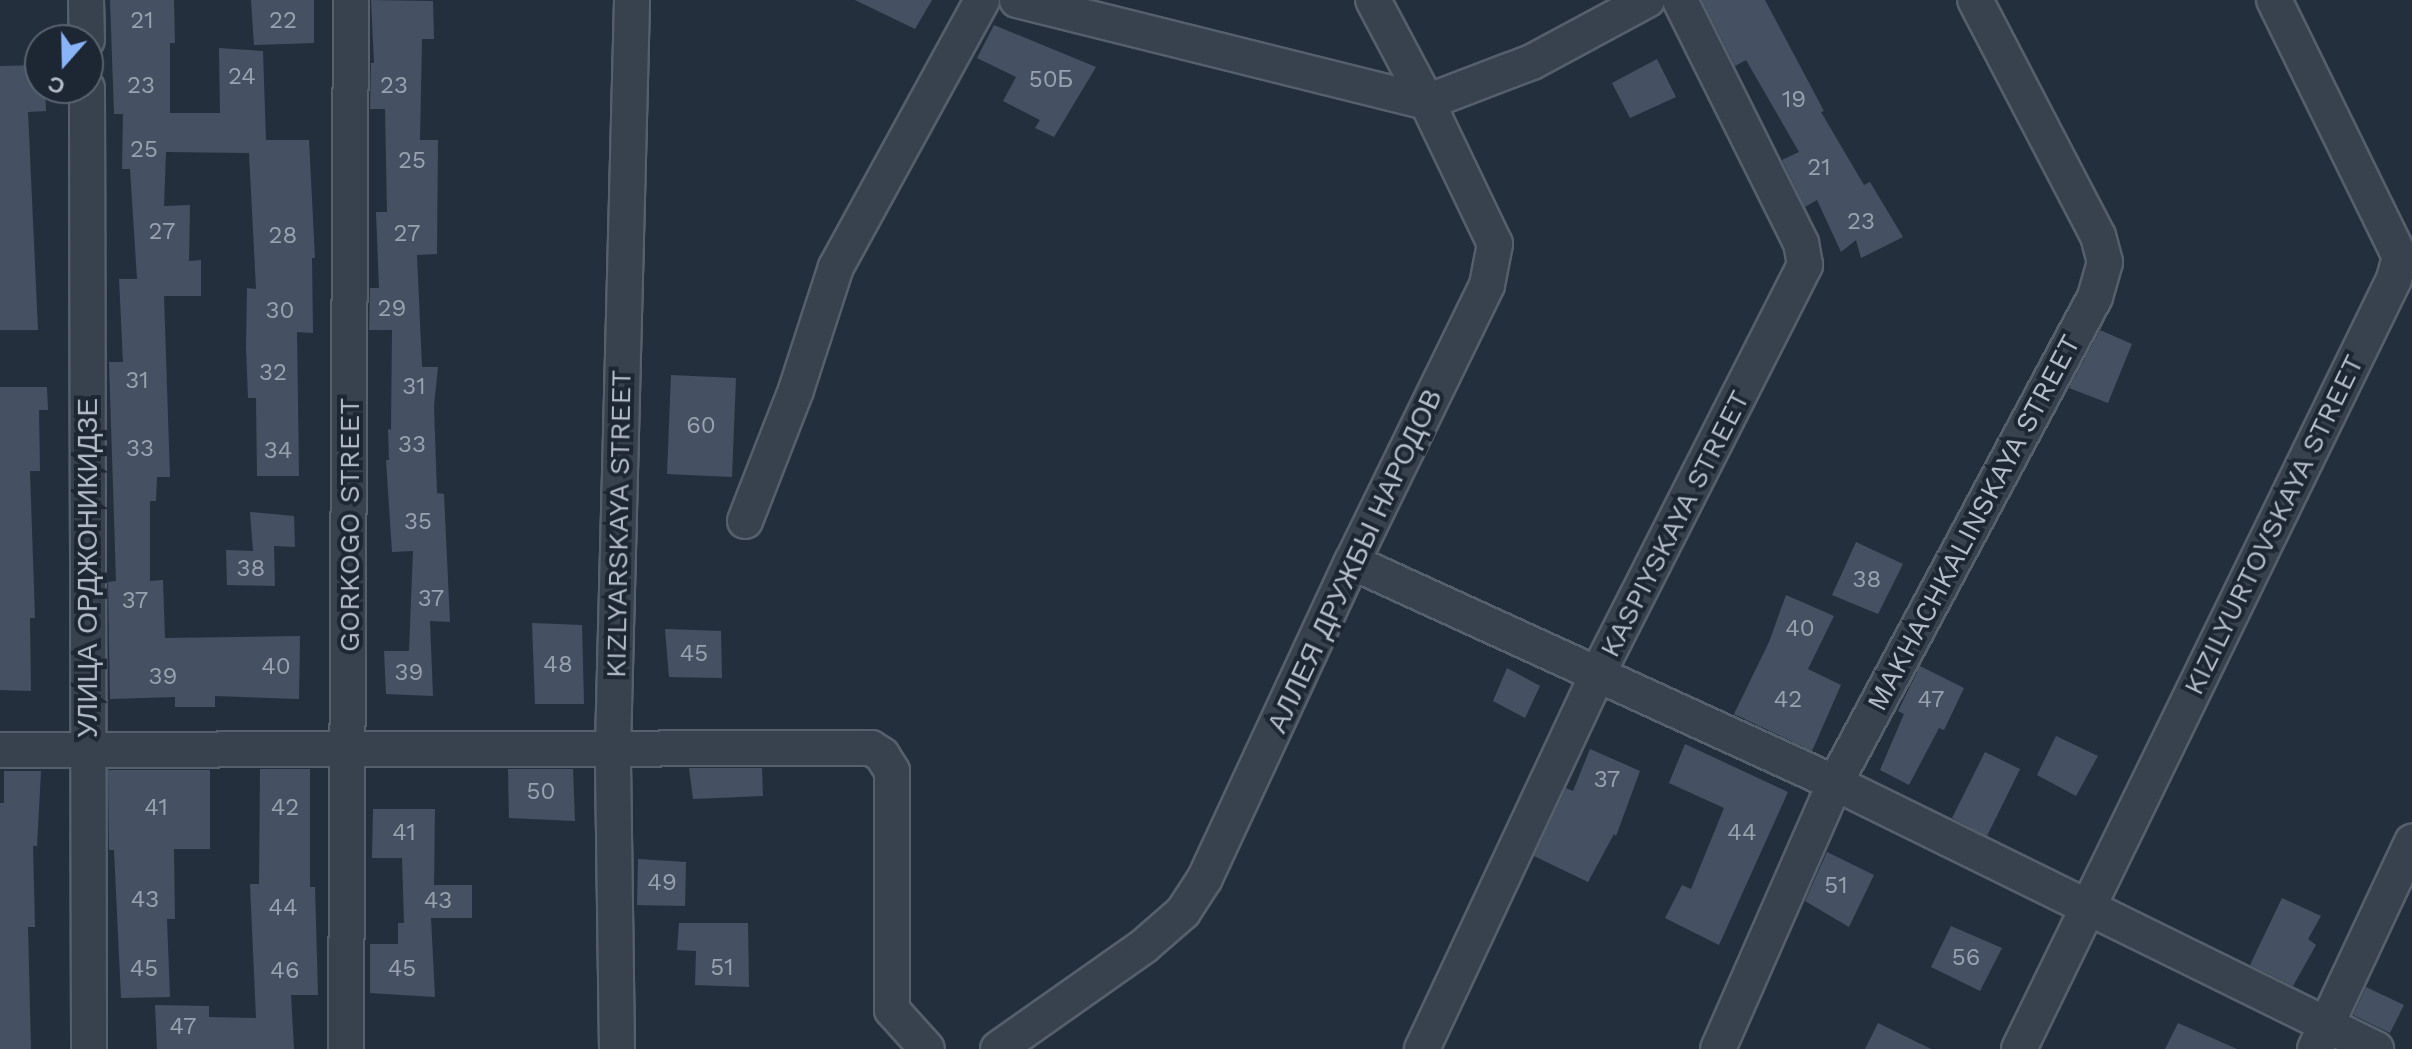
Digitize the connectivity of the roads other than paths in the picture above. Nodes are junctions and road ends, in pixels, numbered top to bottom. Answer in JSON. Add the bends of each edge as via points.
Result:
{"nodes":[{"id":1,"x":86,"y":0,"type":"edge"},
{"id":2,"x":351,"y":0,"type":"edge"},
{"id":3,"x":632,"y":0,"type":"edge"},
{"id":4,"x":982,"y":0,"type":"edge"},
{"id":5,"x":1017,"y":0,"type":"edge"},
{"id":6,"x":1373,"y":0,"type":"edge"},
{"id":7,"x":1647,"y":0,"type":"edge"},
{"id":8,"x":1680,"y":0,"type":"edge"},
{"id":9,"x":1975,"y":0,"type":"edge"},
{"id":10,"x":2274,"y":0,"type":"edge"},
{"id":11,"x":87,"y":24,"type":"edge"},
{"id":12,"x":1427,"y":102,"type":"junction"},
{"id":13,"x":87,"y":104,"type":"edge"},
{"id":14,"x":745,"y":521,"type":"dead end"},
{"id":15,"x":1352,"y":562,"type":"junction"},
{"id":16,"x":1597,"y":675,"type":"junction"},
{"id":17,"x":613,"y":747,"type":"junction"},
{"id":18,"x":350,"y":748,"type":"junction"},
{"id":19,"x":0,"y":750,"type":"edge"},
{"id":20,"x":89,"y":750,"type":"junction"},
{"id":21,"x":1835,"y":783,"type":"junction"},
{"id":22,"x":2412,"y":842,"type":"edge"},
{"id":23,"x":2087,"y":907,"type":"junction"},
{"id":24,"x":892,"y":1010,"type":"junction"},
{"id":25,"x":2321,"y":1037,"type":"edge"},
{"id":26,"x":89,"y":1049,"type":"edge"},
{"id":27,"x":346,"y":1049,"type":"edge"},
{"id":28,"x":617,"y":1049,"type":"edge"},
{"id":29,"x":892,"y":1049,"type":"edge"},
{"id":30,"x":927,"y":1049,"type":"edge"},
{"id":31,"x":998,"y":1049,"type":"edge"},
{"id":32,"x":1422,"y":1049,"type":"edge"},
{"id":33,"x":1718,"y":1049,"type":"edge"},
{"id":34,"x":2019,"y":1049,"type":"edge"},
{"id":35,"x":2376,"y":1049,"type":"edge"}],
"edges":[{"from":1,"to":11,"type":"street"},
{"from":2,"to":18,"type":"street","name":"GORKOGO STREET"},
{"from":3,"to":17,"type":"street","name":"KIZLYARSKAYA STREET"},
{"from":4,"to":14,"type":"street","via":[[836,267]]},
{"from":5,"to":12,"type":"street"},
{"from":6,"to":12,"type":"street","name":"АЛЛЕЯ ДРУЖБЫ НАРОДОВ"},
{"from":7,"to":12,"type":"street","via":[[1532,62]]},
{"from":8,"to":16,"type":"street","name":"KASPIYSKAYA STREET","via":[[1801,243],[1805,265]]},
{"from":9,"to":21,"type":"street","name":"MAKHACHKALINSKAYA STREET","via":[[2098,236],[2105,262],[2095,297]]},
{"from":10,"to":23,"type":"street","name":"KIZILYURTOVSKAYA STREET","via":[[2400,257],[2394,279]]},
{"from":12,"to":15,"type":"street","name":"АЛЛЕЯ ДРУЖБЫ НАРОДОВ","via":[[1495,244],[1495,261]]},
{"from":13,"to":20,"type":"street","name":"УЛИЦА ОРДЖОНИКИДЗЕ"},
{"from":15,"to":16,"type":"street"},
{"from":15,"to":31,"type":"street","name":"АЛЛЕЯ ДРУЖБЫ НАРОДОВ","via":[[1205,878],[1183,912],[1144,946]]},
{"from":16,"to":21,"type":"street"},
{"from":16,"to":32,"type":"street","name":"KASPIYSKAYA STREET"},
{"from":17,"to":18,"type":"street"},
{"from":17,"to":24,"type":"street","via":[[871,748],[882,755],[892,771]]},
{"from":17,"to":28,"type":"street","name":"KIZLYARSKAYA STREET"},
{"from":18,"to":20,"type":"street"},
{"from":18,"to":27,"type":"street","name":"GORKOGO STREET"},
{"from":19,"to":20,"type":"street"},
{"from":20,"to":26,"type":"street","name":"УЛИЦА ОРДЖОНИКИДЗЕ"},
{"from":21,"to":23,"type":"street"},
{"from":21,"to":33,"type":"street","name":"MAKHACHKALINSKAYA STREET"},
{"from":22,"to":25,"type":"street"},
{"from":23,"to":25,"type":"street"},
{"from":23,"to":34,"type":"street","name":"KIZILYURTOVSKAYA STREET"},
{"from":24,"to":29,"type":"street"},
{"from":24,"to":30,"type":"street"},
{"from":25,"to":35,"type":"street"}]}
